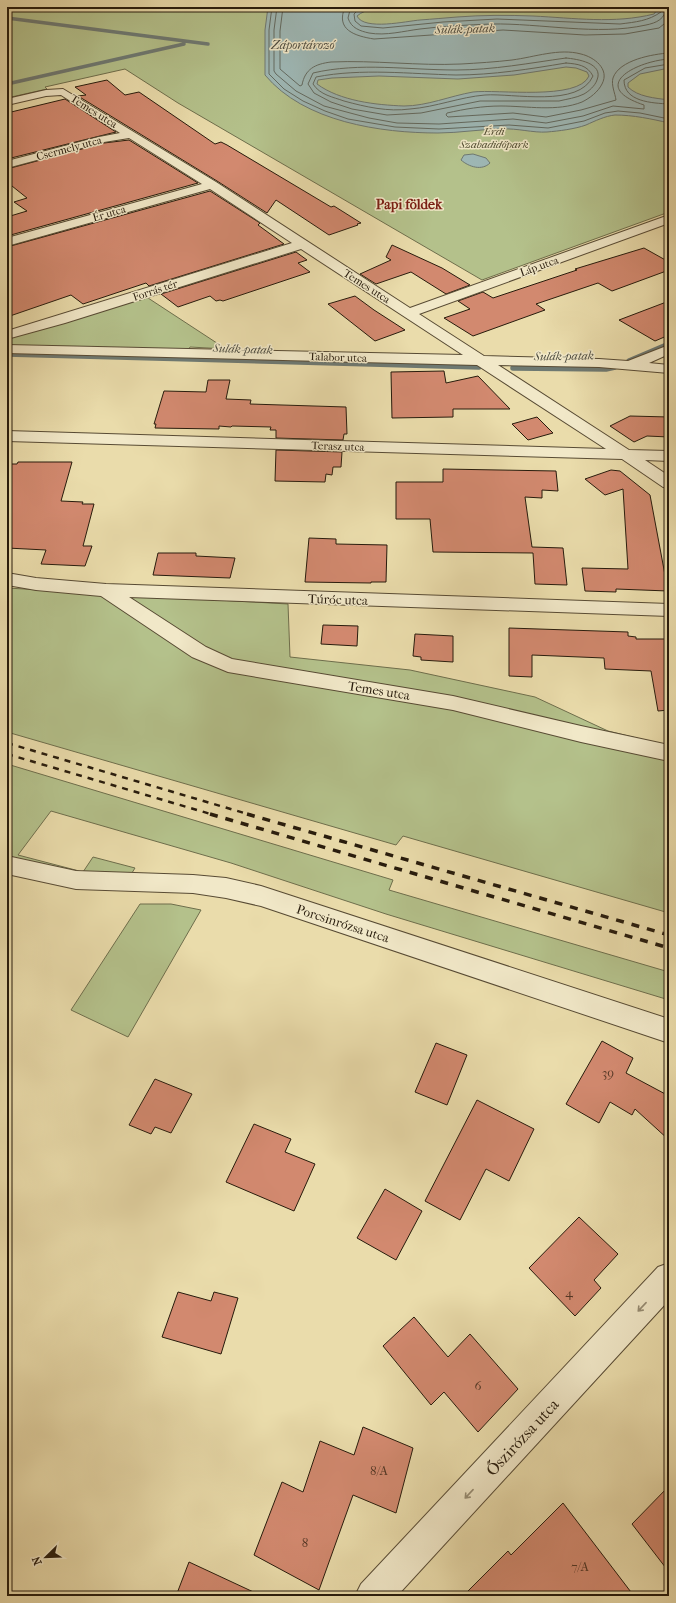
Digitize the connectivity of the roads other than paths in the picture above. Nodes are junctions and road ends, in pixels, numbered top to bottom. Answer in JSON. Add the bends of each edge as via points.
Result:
{"nodes":[{"id":1,"x":7,"y":102,"type":"edge"},
{"id":2,"x":131,"y":134,"type":"junction"},
{"id":3,"x":7,"y":165,"type":"edge"},
{"id":4,"x":212,"y":185,"type":"junction"},
{"id":5,"x":669,"y":219,"type":"edge"},
{"id":6,"x":7,"y":242,"type":"edge"},
{"id":7,"x":302,"y":244,"type":"junction"},
{"id":8,"x":409,"y":313,"type":"junction"},
{"id":9,"x":7,"y":335,"type":"edge"},
{"id":10,"x":7,"y":349,"type":"edge"},
{"id":11,"x":669,"y":349,"type":"edge"},
{"id":12,"x":484,"y":361,"type":"junction"},
{"id":13,"x":630,"y":365,"type":"junction"},
{"id":14,"x":669,"y":368,"type":"edge"},
{"id":15,"x":7,"y":436,"type":"edge"},
{"id":16,"x":626,"y":455,"type":"junction"},
{"id":17,"x":669,"y":456,"type":"edge"},
{"id":18,"x":669,"y":483,"type":"edge"},
{"id":19,"x":7,"y":579,"type":"edge"},
{"id":20,"x":106,"y":590,"type":"junction"},
{"id":21,"x":669,"y":610,"type":"edge"},
{"id":22,"x":669,"y":753,"type":"edge"},
{"id":23,"x":7,"y":865,"type":"edge"},
{"id":24,"x":669,"y":1031,"type":"edge"},
{"id":25,"x":669,"y":1278,"type":"edge"},
{"id":26,"x":373,"y":1596,"type":"edge"}],
"edges":[{"from":1,"to":2,"type":"street","name":"Temes utca","via":[[46,92],[64,92]]},
{"from":2,"to":3,"type":"street","name":"Csermely utca"},
{"from":2,"to":4,"type":"street","name":"Temes utca"},
{"from":4,"to":6,"type":"street","name":"Ér utca"},
{"from":4,"to":7,"type":"street","name":"Temes utca"},
{"from":5,"to":8,"type":"street","name":"Láp utca"},
{"from":7,"to":8,"type":"street","name":"Temes utca"},
{"from":7,"to":9,"type":"street","name":"Forrás tér"},
{"from":8,"to":12,"type":"street","name":"Temes utca"},
{"from":10,"to":12,"type":"street","name":"Talabor utca"},
{"from":11,"to":13,"type":"street"},
{"from":12,"to":13,"type":"street","name":"Talabor utca"},
{"from":12,"to":16,"type":"street","name":"Temes utca"},
{"from":13,"to":14,"type":"street","name":"Talabor utca"},
{"from":15,"to":16,"type":"street","name":"Terasz utca"},
{"from":16,"to":17,"type":"street","name":"Terasz utca"},
{"from":16,"to":18,"type":"street","name":"Temes utca"},
{"from":19,"to":20,"type":"street","name":"Túróc utca"},
{"from":20,"to":21,"type":"street","name":"Túróc utca"},
{"from":20,"to":22,"type":"street","name":"Temes utca","via":[[199,652],[228,665],[453,703]]},
{"from":23,"to":24,"type":"street","name":"Porcsinrózsa utca","via":[[76,880],[193,884],[261,896]]},
{"from":25,"to":26,"type":"street","name":"Őszirózsa utca","one_way":true}]}
